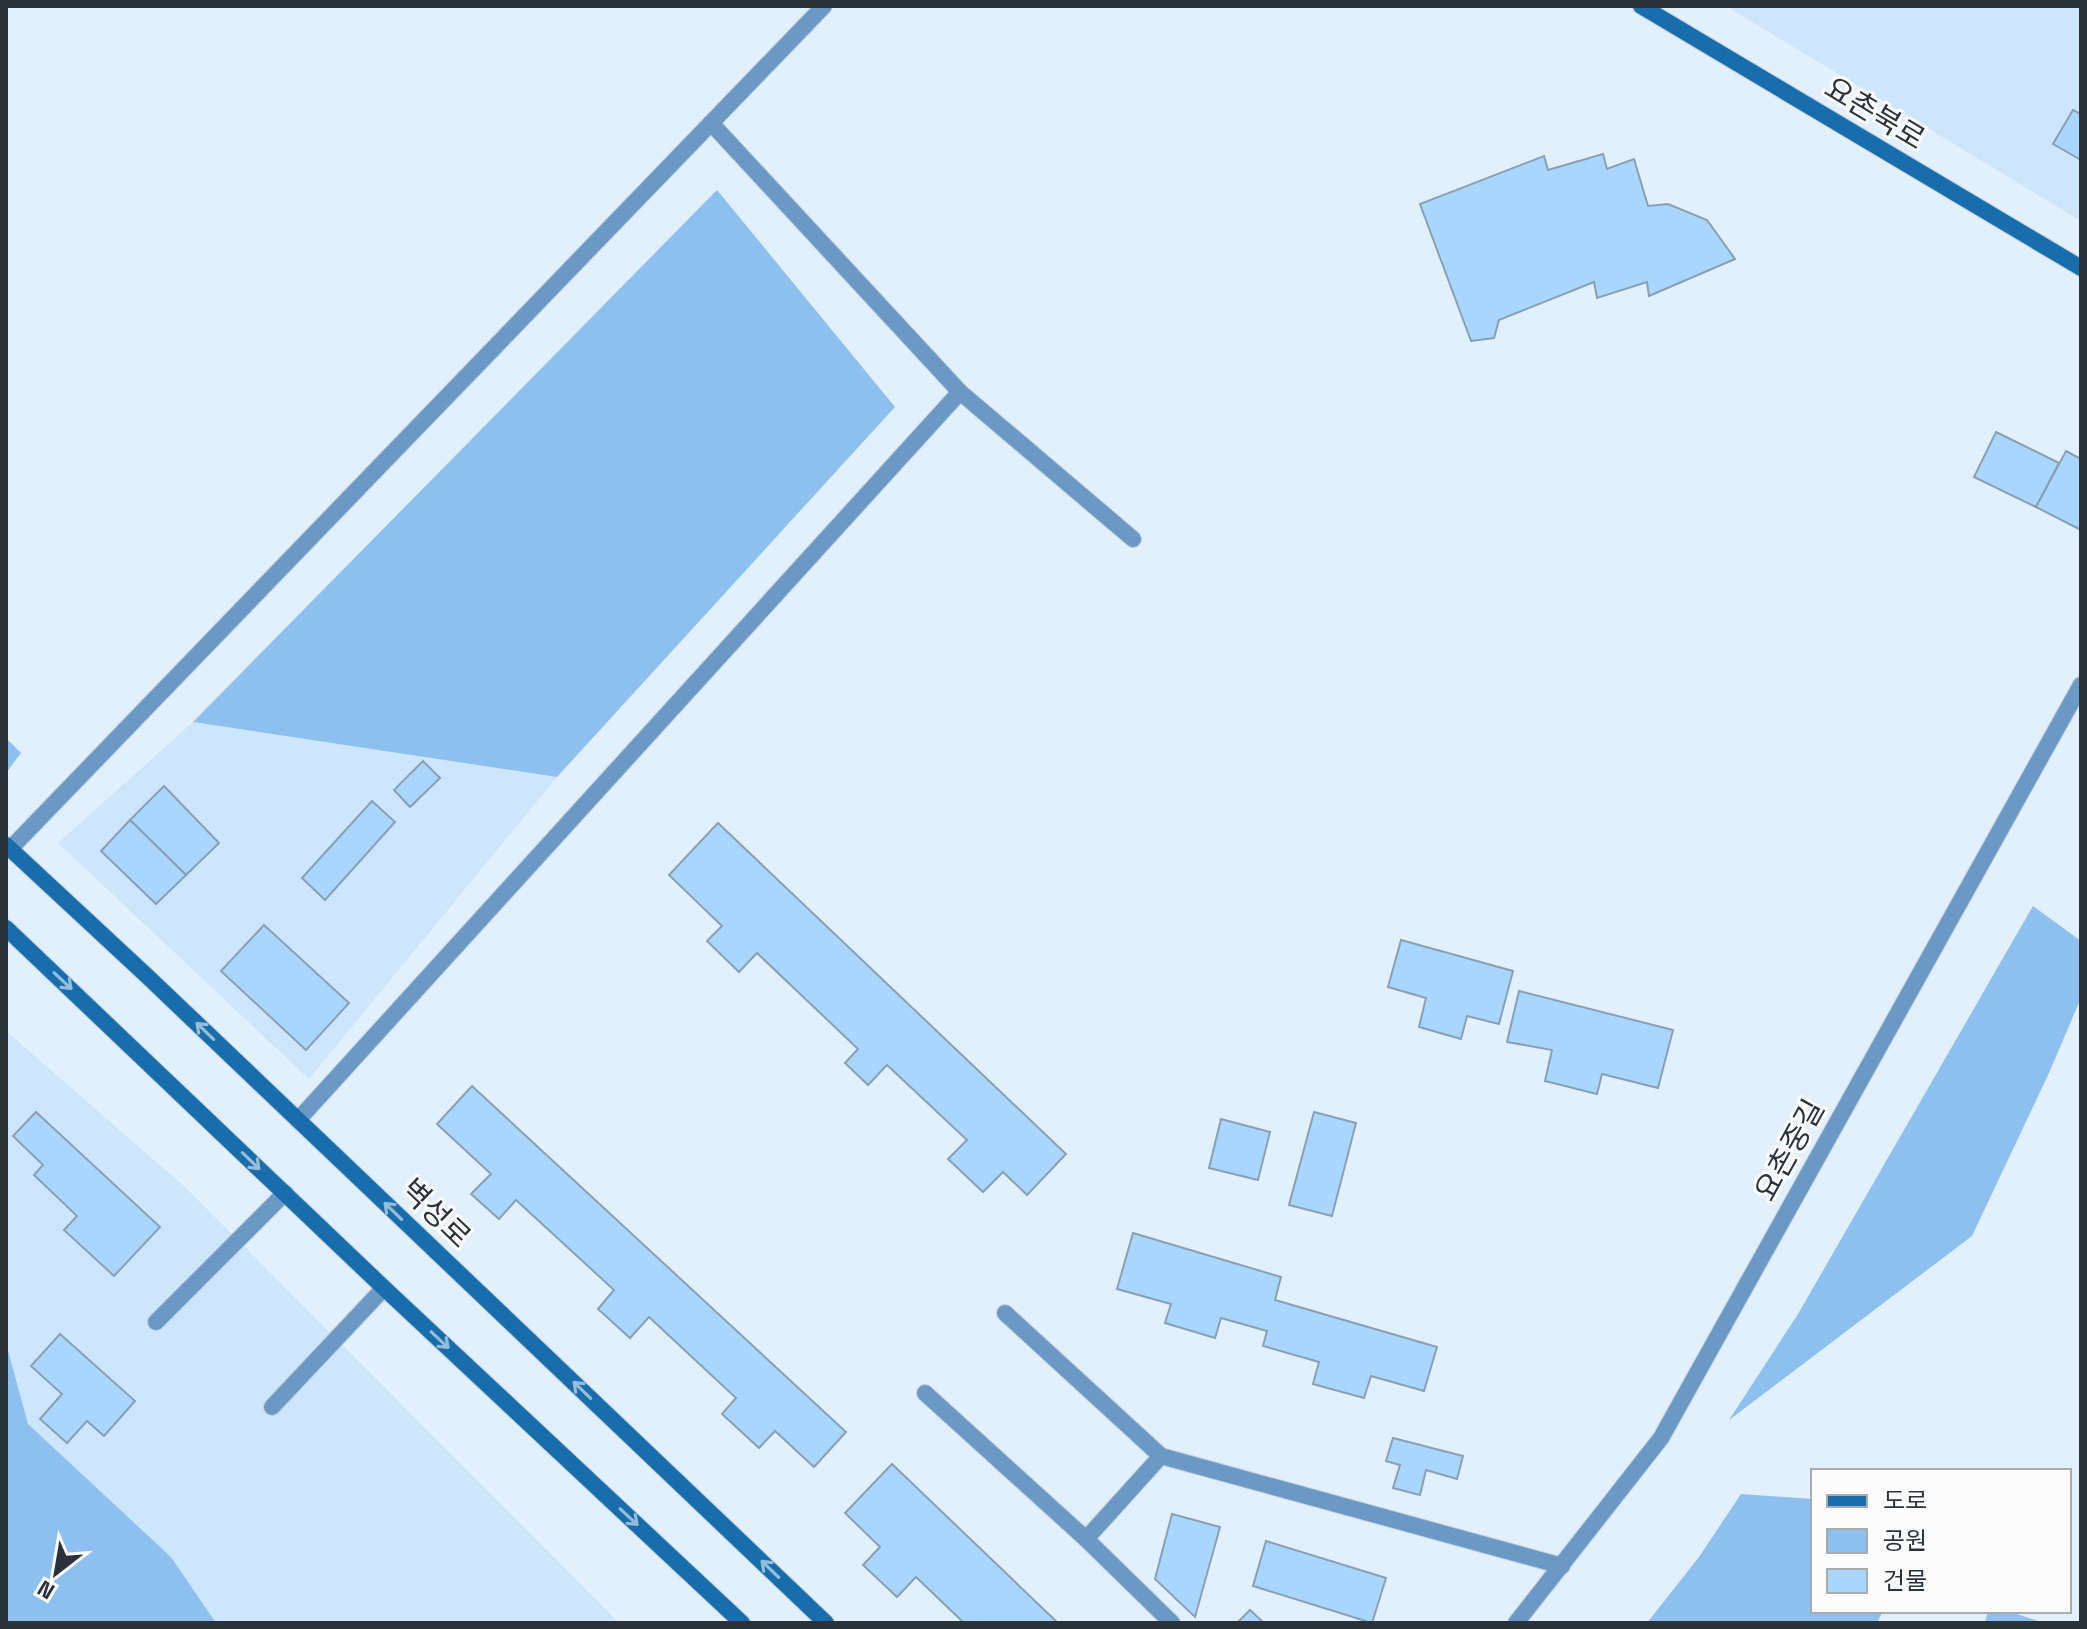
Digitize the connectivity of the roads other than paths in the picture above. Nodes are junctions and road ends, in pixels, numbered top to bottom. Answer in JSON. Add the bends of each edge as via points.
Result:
{"nodes":[{"id":1,"x":824,"y":6,"type":"edge"},
{"id":2,"x":1641,"y":6,"type":"edge"},
{"id":3,"x":711,"y":123,"type":"junction"},
{"id":4,"x":2081,"y":268,"type":"edge"},
{"id":5,"x":960,"y":392,"type":"junction"},
{"id":6,"x":1133,"y":539,"type":"dead end"},
{"id":7,"x":2081,"y":685,"type":"edge"},
{"id":8,"x":8,"y":847,"type":"edge"},
{"id":9,"x":6,"y":928,"type":"edge"},
{"id":10,"x":298,"y":1120,"type":"junction"},
{"id":11,"x":285,"y":1193,"type":"junction"},
{"id":12,"x":384,"y":1288,"type":"junction"},
{"id":13,"x":1005,"y":1313,"type":"dead end"},
{"id":14,"x":156,"y":1322,"type":"dead end"},
{"id":15,"x":925,"y":1393,"type":"dead end"},
{"id":16,"x":272,"y":1407,"type":"dead end"},
{"id":17,"x":1161,"y":1456,"type":"junction"},
{"id":18,"x":1086,"y":1539,"type":"junction"},
{"id":19,"x":1562,"y":1566,"type":"junction"},
{"id":20,"x":742,"y":1623,"type":"edge"},
{"id":21,"x":826,"y":1623,"type":"edge"},
{"id":22,"x":1172,"y":1623,"type":"edge"},
{"id":23,"x":1516,"y":1623,"type":"edge"}],
"edges":[{"from":1,"to":3,"type":"street"},
{"from":2,"to":4,"type":"main road","name":"요촌북로"},
{"from":3,"to":5,"type":"street"},
{"from":3,"to":8,"type":"street"},
{"from":5,"to":6,"type":"street"},
{"from":5,"to":10,"type":"street"},
{"from":7,"to":19,"type":"street","name":"요촌중길","via":[[1661,1438]]},
{"from":10,"to":8,"type":"main road","name":"벽성로","one_way":true},
{"from":9,"to":11,"type":"main road","one_way":true},
{"from":21,"to":10,"type":"main road","name":"벽성로","one_way":true},
{"from":11,"to":12,"type":"main road"},
{"from":11,"to":14,"type":"street"},
{"from":12,"to":16,"type":"street"},
{"from":12,"to":20,"type":"main road","one_way":true},
{"from":13,"to":17,"type":"street"},
{"from":15,"to":18,"type":"street"},
{"from":17,"to":18,"type":"street"},
{"from":17,"to":19,"type":"street"},
{"from":18,"to":22,"type":"street"},
{"from":19,"to":23,"type":"street","name":"요촌중길"}]}
